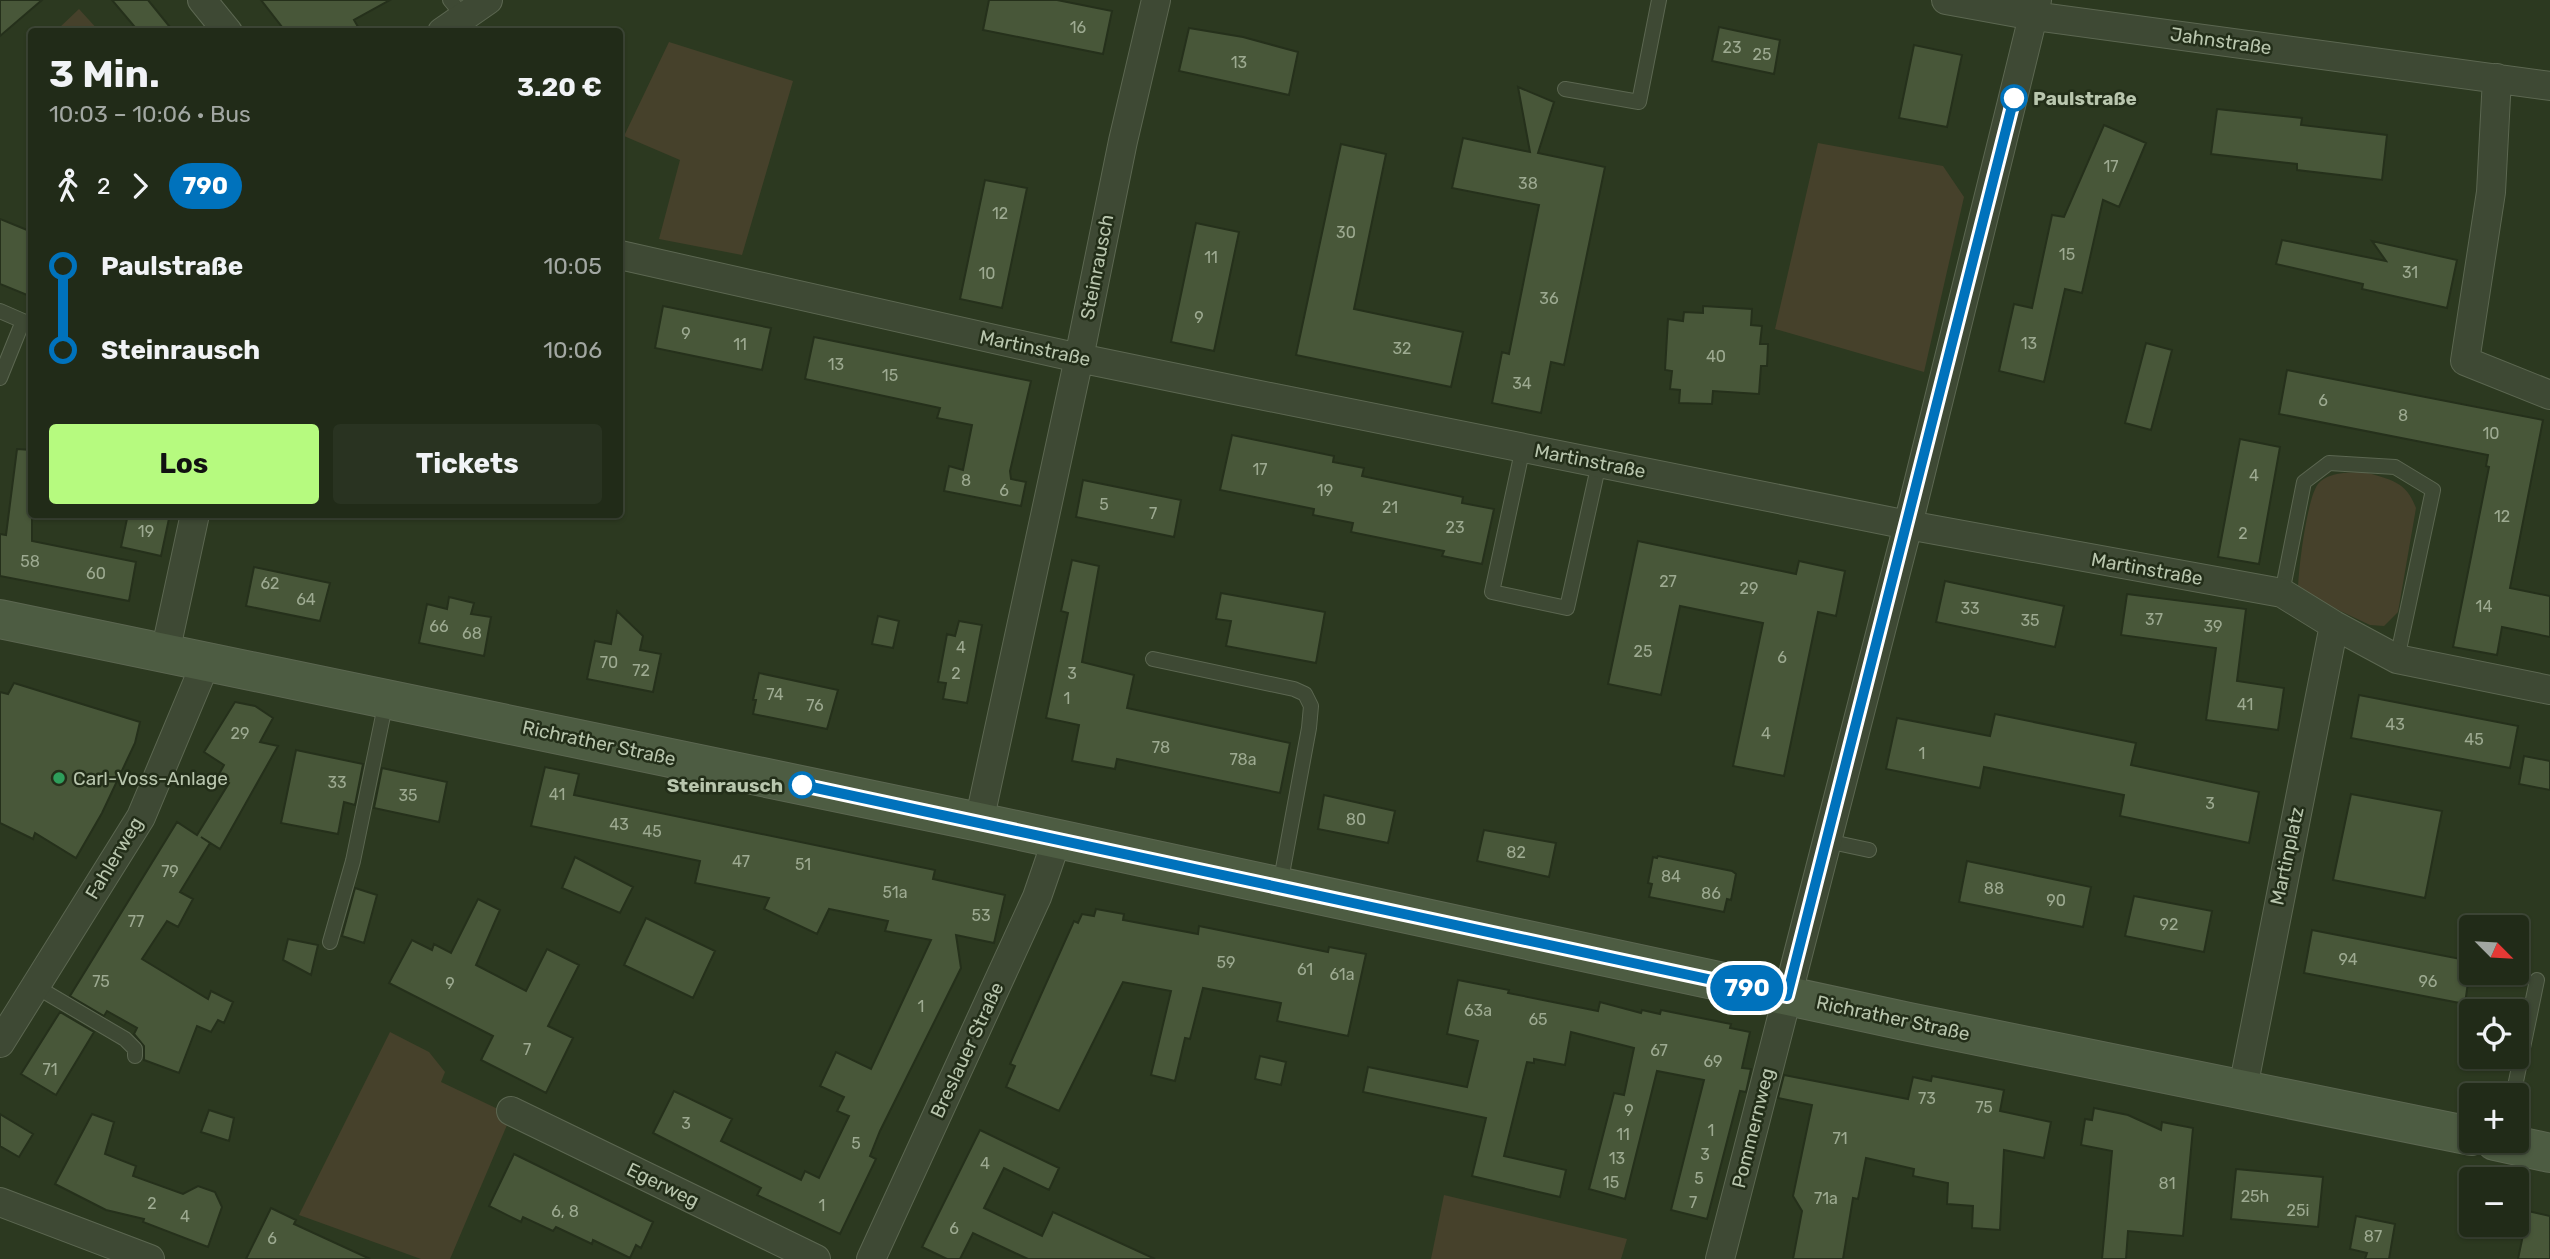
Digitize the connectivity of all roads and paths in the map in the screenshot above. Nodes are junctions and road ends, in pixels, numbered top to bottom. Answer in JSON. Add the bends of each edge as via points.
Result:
{"nodes":[{"id":1,"x":202,"y":0,"type":"edge"},
{"id":2,"x":488,"y":0,"type":"edge"},
{"id":3,"x":1156,"y":0,"type":"edge"},
{"id":4,"x":1659,"y":0,"type":"edge"},
{"id":5,"x":1946,"y":0,"type":"edge"},
{"id":6,"x":2036,"y":8,"type":"edge"},
{"id":7,"x":452,"y":16,"type":"edge"},
{"id":8,"x":225,"y":28,"type":"edge"},
{"id":9,"x":2497,"y":78,"type":"junction"},
{"id":10,"x":2550,"y":86,"type":"edge"},
{"id":11,"x":1565,"y":89,"type":"dead end"},
{"id":12,"x":623,"y":256,"type":"edge"},
{"id":13,"x":0,"y":311,"type":"edge"},
{"id":14,"x":1079,"y":358,"type":"junction"},
{"id":15,"x":0,"y":378,"type":"edge"},
{"id":16,"x":2550,"y":395,"type":"edge"},
{"id":17,"x":1523,"y":447,"type":"junction"},
{"id":18,"x":1599,"y":463,"type":"junction"},
{"id":19,"x":194,"y":518,"type":"edge"},
{"id":20,"x":1908,"y":525,"type":"junction"},
{"id":21,"x":2282,"y":593,"type":"junction"},
{"id":22,"x":0,"y":619,"type":"edge"},
{"id":23,"x":2334,"y":625,"type":"junction"},
{"id":24,"x":165,"y":653,"type":"junction"},
{"id":25,"x":1153,"y":659,"type":"dead end"},
{"id":26,"x":2397,"y":659,"type":"junction"},
{"id":27,"x":206,"y":662,"type":"junction"},
{"id":28,"x":2550,"y":690,"type":"edge"},
{"id":29,"x":387,"y":699,"type":"junction"},
{"id":30,"x":979,"y":822,"type":"junction"},
{"id":31,"x":1058,"y":839,"type":"junction"},
{"id":32,"x":1827,"y":841,"type":"junction"},
{"id":33,"x":1869,"y":850,"type":"dead end"},
{"id":34,"x":1280,"y":887,"type":"junction"},
{"id":35,"x":330,"y":942,"type":"dead end"},
{"id":36,"x":2537,"y":980,"type":"dead end"},
{"id":37,"x":35,"y":986,"type":"junction"},
{"id":38,"x":1787,"y":996,"type":"junction"},
{"id":39,"x":0,"y":1042,"type":"edge"},
{"id":40,"x":135,"y":1056,"type":"dead end"},
{"id":41,"x":2517,"y":1083,"type":"edge"},
{"id":42,"x":2242,"y":1088,"type":"junction"},
{"id":43,"x":511,"y":1111,"type":"dead end"},
{"id":44,"x":2459,"y":1133,"type":"edge"},
{"id":45,"x":2529,"y":1148,"type":"edge"},
{"id":46,"x":2550,"y":1153,"type":"edge"},
{"id":47,"x":0,"y":1202,"type":"edge"},
{"id":48,"x":150,"y":1259,"type":"edge"},
{"id":49,"x":816,"y":1259,"type":"edge"},
{"id":50,"x":871,"y":1259,"type":"edge"},
{"id":51,"x":1720,"y":1259,"type":"edge"}],
"edges":[{"from":1,"to":8,"type":"street"},
{"from":2,"to":7,"type":"street"},
{"from":3,"to":14,"type":"street","name":"Steinrausch"},
{"from":4,"to":11,"type":"lane","via":[[1639,102]]},
{"from":5,"to":6,"type":"street","name":"Jahnstraße"},
{"from":6,"to":9,"type":"street","name":"Jahnstraße"},
{"from":6,"to":20,"type":"street"},
{"from":9,"to":10,"type":"street","name":"Jahnstraße"},
{"from":9,"to":16,"type":"street","via":[[2491,192],[2465,361]]},
{"from":12,"to":14,"type":"street","name":"Martinstraße"},
{"from":13,"to":15,"type":"lane","via":[[23,321]]},
{"from":14,"to":17,"type":"street","name":"Martinstraße"},
{"from":14,"to":30,"type":"street","name":"Steinrausch"},
{"from":17,"to":18,"type":"street","name":"Martinstraße"},
{"from":17,"to":18,"type":"lane","via":[[1492,592],[1567,608]]},
{"from":18,"to":20,"type":"street","name":"Martinstraße"},
{"from":19,"to":24,"type":"street"},
{"from":20,"to":21,"type":"street","name":"Martinstraße"},
{"from":20,"to":32,"type":"street"},
{"from":21,"to":23,"type":"street","name":"Martinstraße"},
{"from":21,"to":26,"type":"lane","via":[[2304,482],[2329,463],[2395,467],[2433,490]]},
{"from":22,"to":24,"type":"street","name":"Richrather Straße"},
{"from":23,"to":26,"type":"street","name":"Martinstraße"},
{"from":23,"to":42,"type":"street","name":"Martinplatz"},
{"from":24,"to":27,"type":"street","name":"Richrather Straße"},
{"from":25,"to":34,"type":"lane","via":[[1305,694],[1311,706],[1309,728]]},
{"from":26,"to":28,"type":"street","name":"Martinstraße"},
{"from":27,"to":29,"type":"street","name":"Richrather Straße"},
{"from":27,"to":37,"type":"street","name":"Fahlerweg","via":[[141,817]]},
{"from":29,"to":30,"type":"street","name":"Richrather Straße"},
{"from":29,"to":35,"type":"lane","via":[[353,860]]},
{"from":30,"to":31,"type":"street","name":"Richrather Straße"},
{"from":31,"to":34,"type":"street","name":"Richrather Straße"},
{"from":31,"to":50,"type":"street","name":"Breslauer Straße","via":[[1037,898]]},
{"from":32,"to":33,"type":"lane"},
{"from":32,"to":38,"type":"street"},
{"from":34,"to":38,"type":"street","name":"Richrather Straße"},
{"from":36,"to":41,"type":"lane"},
{"from":37,"to":39,"type":"street","name":"Fahlerweg"},
{"from":37,"to":40,"type":"lane","via":[[125,1039],[135,1049]]},
{"from":38,"to":42,"type":"street","name":"Richrather Straße"},
{"from":38,"to":51,"type":"street","name":"Pommernweg"},
{"from":42,"to":44,"type":"street","name":"Richrather Straße"},
{"from":43,"to":49,"type":"street","name":"Egerweg"},
{"from":45,"to":46,"type":"street","name":"Richrather Straße"},
{"from":47,"to":48,"type":"street"}]}
